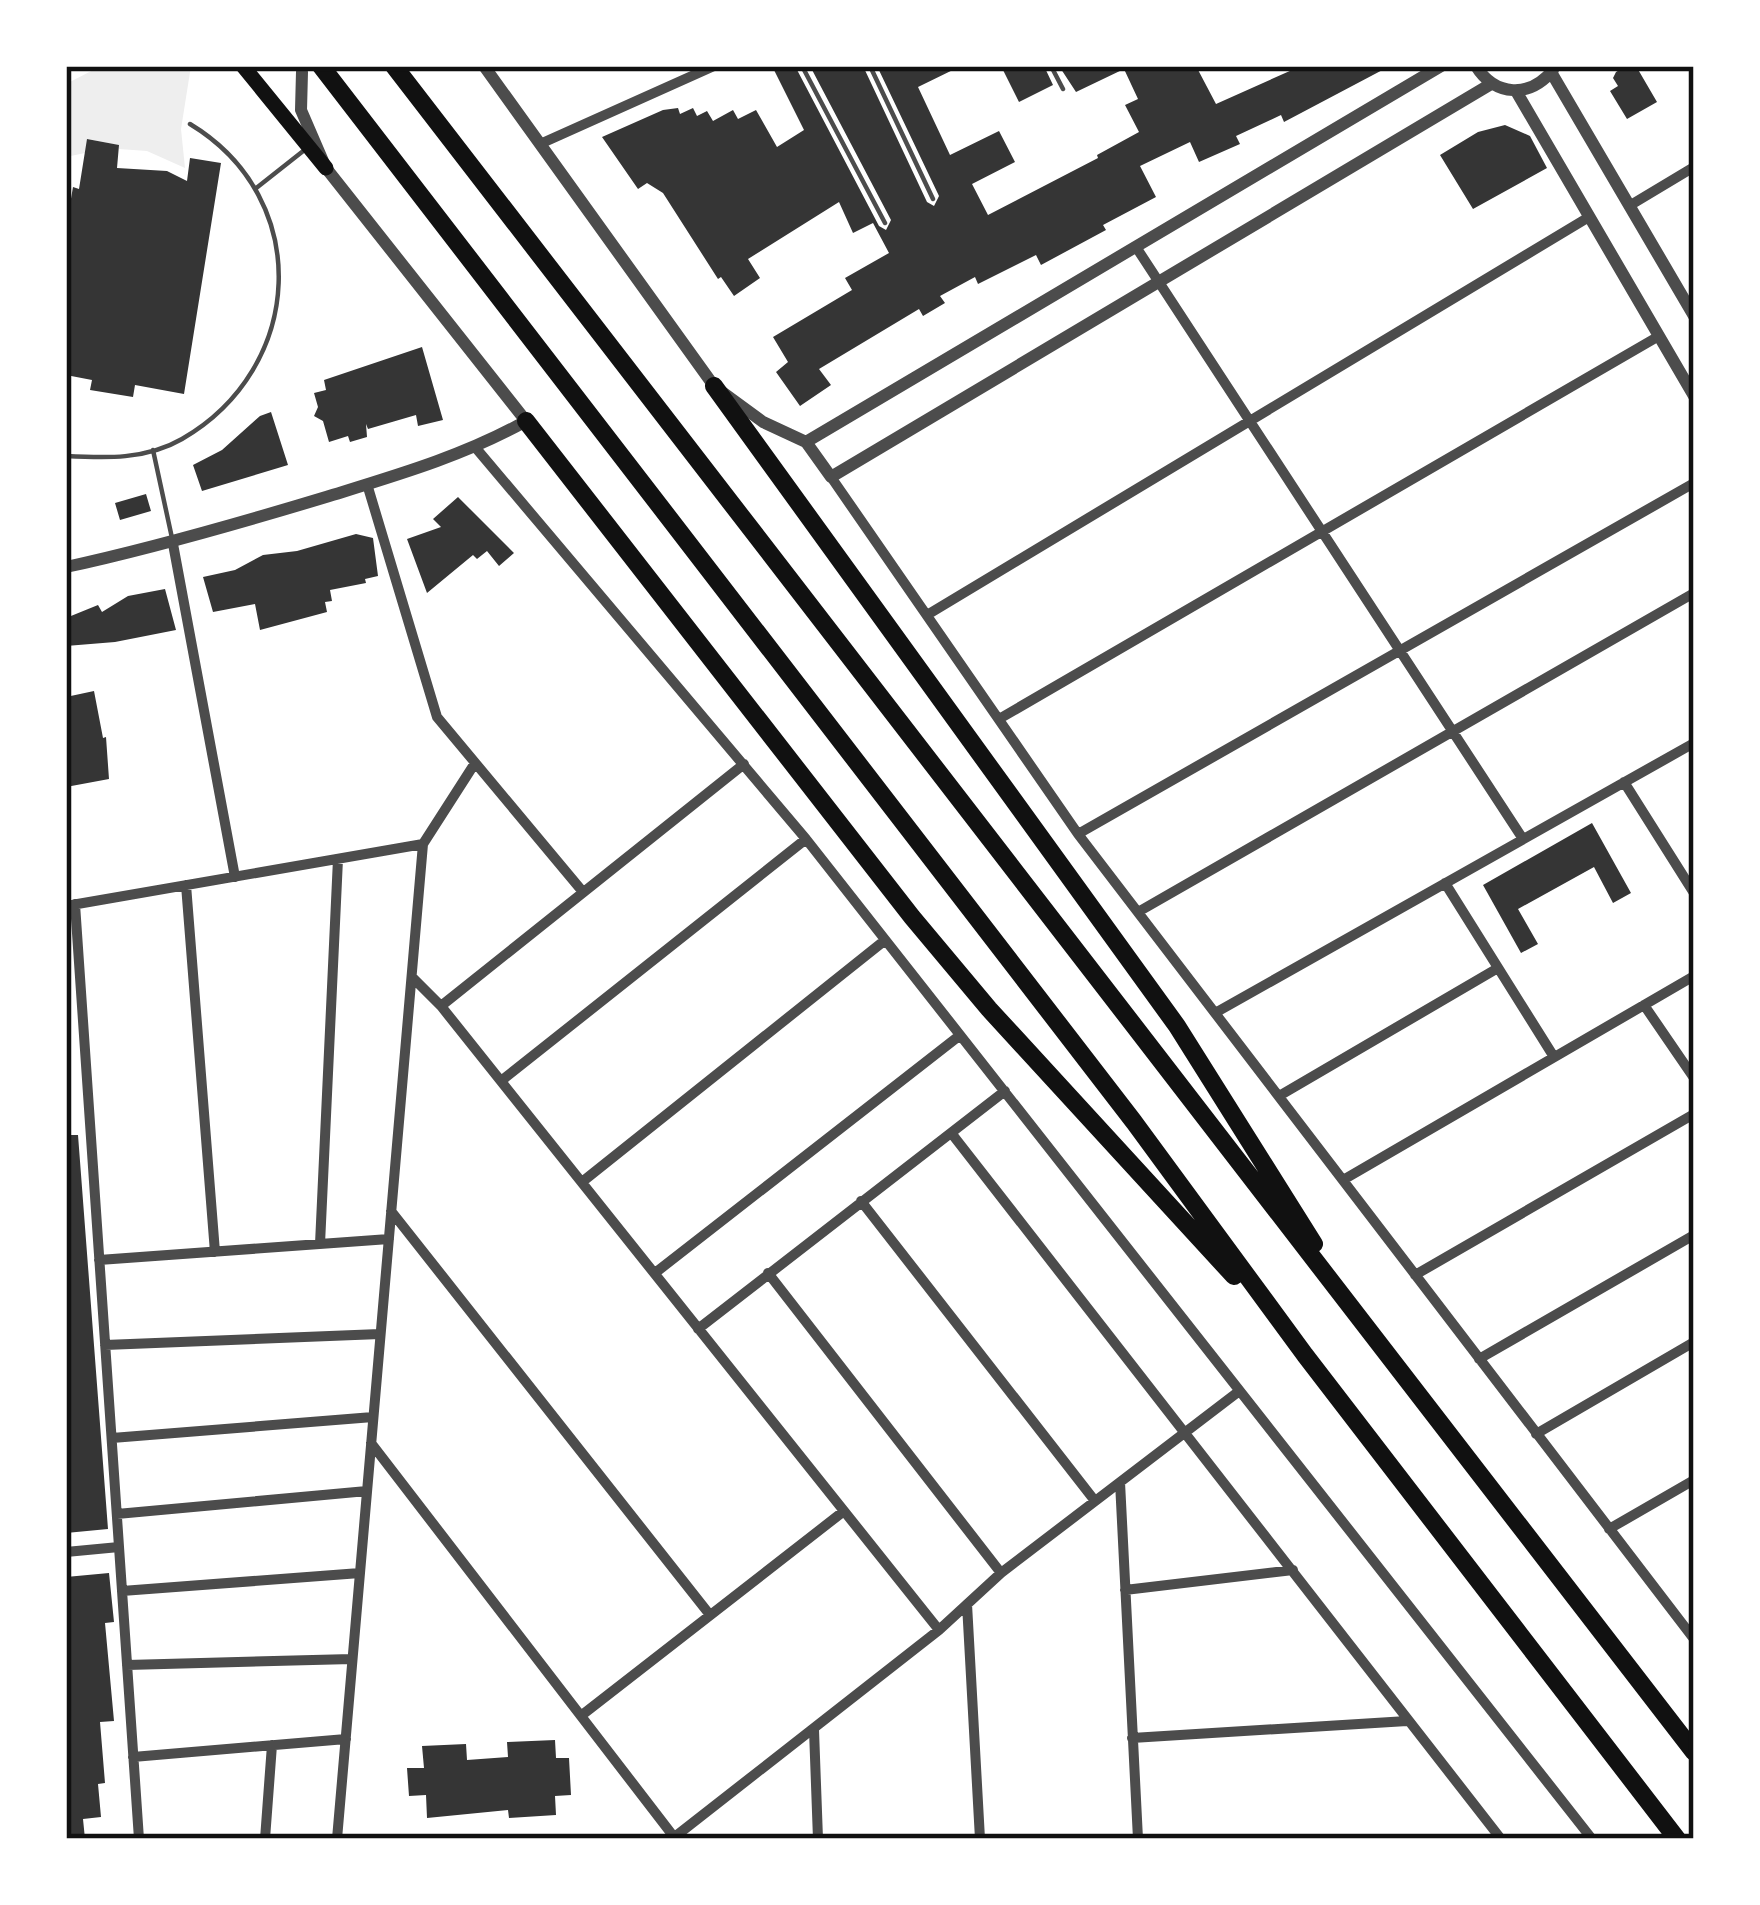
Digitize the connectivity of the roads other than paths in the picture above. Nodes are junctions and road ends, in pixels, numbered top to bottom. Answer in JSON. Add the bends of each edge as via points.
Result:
{"nodes":[{"id":1,"x":243,"y":66,"type":"edge"},
{"id":2,"x":394,"y":66,"type":"edge"},
{"id":3,"x":484,"y":66,"type":"edge"},
{"id":4,"x":714,"y":66,"type":"edge"},
{"id":5,"x":802,"y":66,"type":"edge"},
{"id":6,"x":870,"y":66,"type":"edge"},
{"id":7,"x":1051,"y":66,"type":"edge"},
{"id":8,"x":1441,"y":66,"type":"edge"},
{"id":9,"x":1476,"y":66,"type":"edge"},
{"id":10,"x":312,"y":69,"type":"edge"},
{"id":11,"x":1553,"y":69,"type":"edge"},
{"id":12,"x":1491,"y":84,"type":"junction"},
{"id":13,"x":1063,"y":89,"type":"dead end"},
{"id":14,"x":1516,"y":91,"type":"junction"},
{"id":15,"x":190,"y":124,"type":"dead end"},
{"id":16,"x":540,"y":144,"type":"junction"},
{"id":17,"x":309,"y":147,"type":"junction"},
{"id":18,"x":1694,"y":167,"type":"edge"},
{"id":19,"x":326,"y":168,"type":"junction"},
{"id":20,"x":255,"y":189,"type":"junction"},
{"id":21,"x":933,"y":199,"type":"dead end"},
{"id":22,"x":1629,"y":206,"type":"junction"},
{"id":23,"x":1589,"y":217,"type":"junction"},
{"id":24,"x":884,"y":224,"type":"dead end"},
{"id":25,"x":1136,"y":247,"type":"junction"},
{"id":26,"x":1159,"y":281,"type":"junction"},
{"id":27,"x":1694,"y":316,"type":"edge"},
{"id":28,"x":1659,"y":336,"type":"junction"},
{"id":29,"x":714,"y":386,"type":"junction"},
{"id":30,"x":1694,"y":396,"type":"edge"},
{"id":31,"x":526,"y":421,"type":"junction"},
{"id":32,"x":1250,"y":422,"type":"junction"},
{"id":33,"x":806,"y":442,"type":"junction"},
{"id":34,"x":475,"y":447,"type":"junction"},
{"id":35,"x":153,"y":449,"type":"junction"},
{"id":36,"x":66,"y":456,"type":"edge"},
{"id":37,"x":831,"y":477,"type":"junction"},
{"id":38,"x":1694,"y":483,"type":"edge"},
{"id":39,"x":368,"y":484,"type":"junction"},
{"id":40,"x":1322,"y":531,"type":"junction"},
{"id":41,"x":173,"y":544,"type":"junction"},
{"id":42,"x":66,"y":567,"type":"edge"},
{"id":43,"x":1694,"y":593,"type":"edge"},
{"id":44,"x":927,"y":615,"type":"junction"},
{"id":45,"x":1400,"y":651,"type":"junction"},
{"id":46,"x":999,"y":719,"type":"junction"},
{"id":47,"x":1453,"y":732,"type":"junction"},
{"id":48,"x":1694,"y":743,"type":"edge"},
{"id":49,"x":475,"y":763,"type":"junction"},
{"id":50,"x":744,"y":764,"type":"junction"},
{"id":51,"x":1624,"y":782,"type":"junction"},
{"id":52,"x":1078,"y":834,"type":"junction"},
{"id":53,"x":806,"y":839,"type":"junction"},
{"id":54,"x":1522,"y":839,"type":"junction"},
{"id":55,"x":423,"y":844,"type":"junction"},
{"id":56,"x":338,"y":859,"type":"junction"},
{"id":57,"x":1694,"y":864,"type":"edge"},
{"id":58,"x":1681,"y":872,"type":"junction"},
{"id":59,"x":235,"y":877,"type":"junction"},
{"id":60,"x":1445,"y":883,"type":"junction"},
{"id":61,"x":186,"y":885,"type":"junction"},
{"id":62,"x":583,"y":892,"type":"junction"},
{"id":63,"x":1694,"y":892,"type":"edge"},
{"id":64,"x":70,"y":905,"type":"edge"},
{"id":65,"x":1138,"y":913,"type":"junction"},
{"id":66,"x":884,"y":941,"type":"junction"},
{"id":67,"x":1498,"y":968,"type":"junction"},
{"id":68,"x":1694,"y":976,"type":"edge"},
{"id":69,"x":412,"y":977,"type":"junction"},
{"id":70,"x":1644,"y":1005,"type":"junction"},
{"id":71,"x":441,"y":1006,"type":"junction"},
{"id":72,"x":1215,"y":1013,"type":"junction"},
{"id":73,"x":959,"y":1036,"type":"junction"},
{"id":74,"x":1554,"y":1058,"type":"junction"},
{"id":75,"x":1694,"y":1078,"type":"edge"},
{"id":76,"x":501,"y":1081,"type":"junction"},
{"id":77,"x":1005,"y":1091,"type":"junction"},
{"id":78,"x":1279,"y":1096,"type":"junction"},
{"id":79,"x":1694,"y":1114,"type":"edge"},
{"id":80,"x":952,"y":1134,"type":"junction"},
{"id":81,"x":1342,"y":1180,"type":"junction"},
{"id":82,"x":582,"y":1183,"type":"junction"},
{"id":83,"x":861,"y":1201,"type":"junction"},
{"id":84,"x":391,"y":1211,"type":"junction"},
{"id":85,"x":1694,"y":1235,"type":"edge"},
{"id":86,"x":389,"y":1239,"type":"junction"},
{"id":87,"x":320,"y":1244,"type":"junction"},
{"id":88,"x":215,"y":1252,"type":"junction"},
{"id":89,"x":100,"y":1260,"type":"junction"},
{"id":90,"x":655,"y":1273,"type":"junction"},
{"id":91,"x":768,"y":1273,"type":"junction"},
{"id":92,"x":1415,"y":1275,"type":"junction"},
{"id":93,"x":698,"y":1329,"type":"junction"},
{"id":94,"x":380,"y":1334,"type":"junction"},
{"id":95,"x":1371,"y":1334,"type":"junction"},
{"id":96,"x":1694,"y":1342,"type":"edge"},
{"id":97,"x":105,"y":1346,"type":"junction"},
{"id":98,"x":1305,"y":1354,"type":"junction"},
{"id":99,"x":1479,"y":1359,"type":"junction"},
{"id":100,"x":1238,"y":1392,"type":"junction"},
{"id":101,"x":373,"y":1417,"type":"junction"},
{"id":102,"x":1187,"y":1431,"type":"junction"},
{"id":103,"x":1536,"y":1433,"type":"junction"},
{"id":104,"x":112,"y":1438,"type":"junction"},
{"id":105,"x":371,"y":1443,"type":"junction"},
{"id":106,"x":1694,"y":1480,"type":"edge"},
{"id":107,"x":1120,"y":1483,"type":"junction"},
{"id":108,"x":367,"y":1491,"type":"junction"},
{"id":109,"x":1095,"y":1501,"type":"junction"},
{"id":110,"x":844,"y":1511,"type":"junction"},
{"id":111,"x":117,"y":1514,"type":"junction"},
{"id":112,"x":1609,"y":1529,"type":"junction"},
{"id":113,"x":119,"y":1547,"type":"junction"},
{"id":114,"x":66,"y":1552,"type":"edge"},
{"id":115,"x":1293,"y":1570,"type":"junction"},
{"id":116,"x":360,"y":1573,"type":"junction"},
{"id":117,"x":1001,"y":1573,"type":"junction"},
{"id":118,"x":1125,"y":1590,"type":"junction"},
{"id":119,"x":122,"y":1591,"type":"junction"},
{"id":120,"x":967,"y":1604,"type":"junction"},
{"id":121,"x":710,"y":1615,"type":"junction"},
{"id":122,"x":1688,"y":1621,"type":"edge"},
{"id":123,"x":939,"y":1630,"type":"junction"},
{"id":124,"x":1694,"y":1639,"type":"edge"},
{"id":125,"x":352,"y":1659,"type":"junction"},
{"id":126,"x":127,"y":1665,"type":"junction"},
{"id":127,"x":582,"y":1715,"type":"junction"},
{"id":128,"x":1407,"y":1720,"type":"junction"},
{"id":129,"x":814,"y":1730,"type":"junction"},
{"id":130,"x":1132,"y":1738,"type":"junction"},
{"id":131,"x":346,"y":1739,"type":"junction"},
{"id":132,"x":272,"y":1745,"type":"junction"},
{"id":133,"x":1694,"y":1752,"type":"edge"},
{"id":134,"x":134,"y":1757,"type":"junction"},
{"id":135,"x":673,"y":1838,"type":"edge"},
{"id":136,"x":139,"y":1839,"type":"edge"},
{"id":137,"x":266,"y":1839,"type":"edge"},
{"id":138,"x":337,"y":1839,"type":"edge"},
{"id":139,"x":818,"y":1839,"type":"edge"},
{"id":140,"x":980,"y":1839,"type":"edge"},
{"id":141,"x":1138,"y":1839,"type":"edge"},
{"id":142,"x":1501,"y":1839,"type":"edge"},
{"id":143,"x":1592,"y":1839,"type":"edge"},
{"id":144,"x":1677,"y":1839,"type":"edge"}],
"edges":[{"from":1,"to":17,"type":"main road"},
{"from":2,"to":95,"type":"highway"},
{"from":3,"to":16,"type":"street"},
{"from":4,"to":16,"type":"street"},
{"from":5,"to":24,"type":"lane"},
{"from":6,"to":21,"type":"lane"},
{"from":7,"to":13,"type":"lane"},
{"from":8,"to":25,"type":"street"},
{"from":9,"to":12,"type":"street"},
{"from":10,"to":19,"type":"street","via":[[301,110]]},
{"from":10,"to":98,"type":"highway","via":[[1134,1122]]},
{"from":11,"to":14,"type":"street"},
{"from":11,"to":22,"type":"street"},
{"from":12,"to":14,"type":"street"},
{"from":12,"to":26,"type":"street"},
{"from":14,"to":23,"type":"street"},
{"from":15,"to":20,"type":"lane","via":[[237,159]]},
{"from":16,"to":29,"type":"street"},
{"from":17,"to":19,"type":"main road"},
{"from":17,"to":20,"type":"lane"},
{"from":18,"to":22,"type":"street"},
{"from":19,"to":31,"type":"street"},
{"from":20,"to":35,"type":"lane","via":[[275,235],[280,296],[264,355],[229,405],[179,441]]},
{"from":22,"to":27,"type":"street"},
{"from":23,"to":28,"type":"street"},
{"from":23,"to":32,"type":"street"},
{"from":25,"to":26,"type":"street"},
{"from":25,"to":33,"type":"street"},
{"from":26,"to":32,"type":"street"},
{"from":26,"to":37,"type":"street"},
{"from":28,"to":30,"type":"street"},
{"from":28,"to":40,"type":"street"},
{"from":29,"to":33,"type":"street"},
{"from":29,"to":95,"type":"highway","via":[[1178,1027]]},
{"from":31,"to":34,"type":"street"},
{"from":31,"to":98,"type":"highway","via":[[912,917]]},
{"from":32,"to":40,"type":"street"},
{"from":32,"to":44,"type":"street"},
{"from":33,"to":37,"type":"street"},
{"from":34,"to":39,"type":"street"},
{"from":34,"to":50,"type":"street"},
{"from":35,"to":36,"type":"lane","via":[[120,459]]},
{"from":35,"to":41,"type":"lane"},
{"from":37,"to":44,"type":"street"},
{"from":38,"to":45,"type":"street"},
{"from":39,"to":41,"type":"street"},
{"from":39,"to":49,"type":"street","via":[[436,717]]},
{"from":40,"to":45,"type":"street"},
{"from":40,"to":46,"type":"street"},
{"from":41,"to":42,"type":"street"},
{"from":41,"to":59,"type":"street"},
{"from":43,"to":47,"type":"street"},
{"from":44,"to":46,"type":"street"},
{"from":45,"to":47,"type":"street"},
{"from":45,"to":52,"type":"street"},
{"from":46,"to":52,"type":"street"},
{"from":47,"to":54,"type":"street"},
{"from":47,"to":65,"type":"street"},
{"from":48,"to":51,"type":"street"},
{"from":49,"to":55,"type":"street"},
{"from":49,"to":62,"type":"street"},
{"from":50,"to":53,"type":"street"},
{"from":50,"to":62,"type":"street"},
{"from":51,"to":54,"type":"street"},
{"from":51,"to":58,"type":"street"},
{"from":52,"to":65,"type":"street"},
{"from":53,"to":66,"type":"street"},
{"from":53,"to":76,"type":"street"},
{"from":54,"to":60,"type":"street"},
{"from":55,"to":56,"type":"street"},
{"from":55,"to":69,"type":"street"},
{"from":56,"to":59,"type":"street"},
{"from":56,"to":87,"type":"street"},
{"from":57,"to":58,"type":"street"},
{"from":58,"to":63,"type":"street"},
{"from":59,"to":61,"type":"street"},
{"from":60,"to":67,"type":"street"},
{"from":60,"to":72,"type":"street"},
{"from":61,"to":64,"type":"street"},
{"from":61,"to":88,"type":"street"},
{"from":62,"to":71,"type":"street"},
{"from":64,"to":89,"type":"street"},
{"from":65,"to":72,"type":"street"},
{"from":66,"to":73,"type":"street"},
{"from":66,"to":82,"type":"street"},
{"from":67,"to":74,"type":"street"},
{"from":67,"to":78,"type":"street"},
{"from":68,"to":70,"type":"street"},
{"from":69,"to":71,"type":"street"},
{"from":69,"to":84,"type":"street"},
{"from":70,"to":74,"type":"street"},
{"from":70,"to":75,"type":"street"},
{"from":71,"to":76,"type":"street"},
{"from":72,"to":78,"type":"street"},
{"from":73,"to":77,"type":"street"},
{"from":73,"to":90,"type":"street"},
{"from":74,"to":81,"type":"street"},
{"from":76,"to":82,"type":"street"},
{"from":77,"to":80,"type":"street"},
{"from":77,"to":100,"type":"street"},
{"from":78,"to":81,"type":"street"},
{"from":79,"to":92,"type":"street"},
{"from":80,"to":83,"type":"street"},
{"from":80,"to":102,"type":"street"},
{"from":81,"to":92,"type":"street"},
{"from":82,"to":90,"type":"street"},
{"from":83,"to":91,"type":"street"},
{"from":83,"to":109,"type":"street"},
{"from":84,"to":86,"type":"street"},
{"from":84,"to":121,"type":"street"},
{"from":85,"to":99,"type":"street"},
{"from":86,"to":87,"type":"street"},
{"from":86,"to":94,"type":"street"},
{"from":87,"to":88,"type":"street"},
{"from":88,"to":89,"type":"street"},
{"from":89,"to":97,"type":"street"},
{"from":90,"to":93,"type":"street"},
{"from":91,"to":93,"type":"street"},
{"from":91,"to":117,"type":"street"},
{"from":92,"to":99,"type":"street"},
{"from":93,"to":110,"type":"street"},
{"from":94,"to":97,"type":"street"},
{"from":94,"to":101,"type":"street"},
{"from":95,"to":133,"type":"highway"},
{"from":96,"to":103,"type":"street"},
{"from":97,"to":104,"type":"street"},
{"from":98,"to":144,"type":"highway"},
{"from":99,"to":103,"type":"street"},
{"from":100,"to":102,"type":"street"},
{"from":100,"to":143,"type":"street"},
{"from":101,"to":104,"type":"street"},
{"from":101,"to":105,"type":"street"},
{"from":102,"to":107,"type":"street"},
{"from":102,"to":115,"type":"street"},
{"from":103,"to":112,"type":"street"},
{"from":104,"to":111,"type":"street"},
{"from":105,"to":108,"type":"street"},
{"from":105,"to":127,"type":"street"},
{"from":106,"to":112,"type":"street"},
{"from":107,"to":109,"type":"street"},
{"from":107,"to":118,"type":"street"},
{"from":108,"to":111,"type":"street"},
{"from":108,"to":116,"type":"street"},
{"from":109,"to":117,"type":"street"},
{"from":110,"to":121,"type":"street"},
{"from":110,"to":123,"type":"street"},
{"from":111,"to":113,"type":"street"},
{"from":112,"to":122,"type":"street"},
{"from":113,"to":114,"type":"street"},
{"from":113,"to":119,"type":"street"},
{"from":115,"to":118,"type":"street"},
{"from":115,"to":128,"type":"street"},
{"from":116,"to":119,"type":"street"},
{"from":116,"to":125,"type":"street"},
{"from":117,"to":120,"type":"street"},
{"from":118,"to":130,"type":"street"},
{"from":119,"to":126,"type":"street"},
{"from":120,"to":123,"type":"street"},
{"from":120,"to":140,"type":"street"},
{"from":121,"to":127,"type":"street"},
{"from":122,"to":124,"type":"street"},
{"from":123,"to":129,"type":"street"},
{"from":125,"to":126,"type":"street"},
{"from":125,"to":131,"type":"street"},
{"from":126,"to":134,"type":"street"},
{"from":127,"to":135,"type":"street"},
{"from":128,"to":130,"type":"street"},
{"from":128,"to":142,"type":"street"},
{"from":129,"to":135,"type":"street"},
{"from":129,"to":139,"type":"street"},
{"from":130,"to":141,"type":"street"},
{"from":131,"to":132,"type":"street"},
{"from":131,"to":138,"type":"street"},
{"from":132,"to":134,"type":"street"},
{"from":132,"to":137,"type":"street"},
{"from":134,"to":136,"type":"street"}]}
